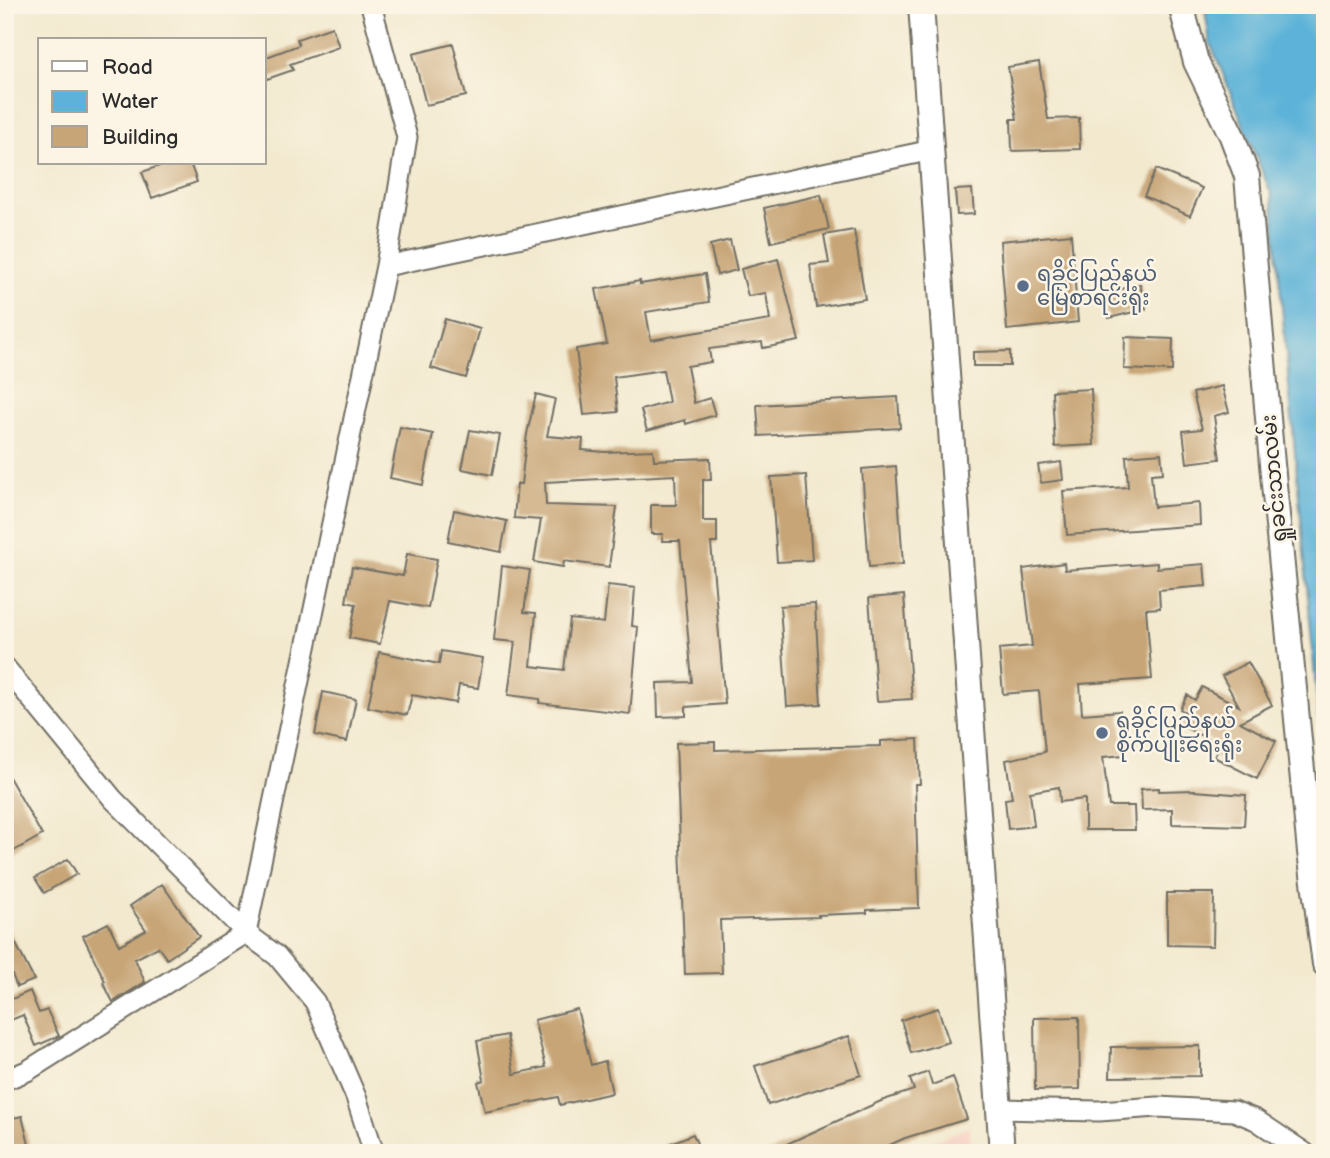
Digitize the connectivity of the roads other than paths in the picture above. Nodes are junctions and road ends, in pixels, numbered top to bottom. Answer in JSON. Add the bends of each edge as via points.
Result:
{"nodes":[{"id":1,"x":371,"y":5,"type":"edge"},
{"id":2,"x":921,"y":5,"type":"edge"},
{"id":3,"x":1181,"y":5,"type":"edge"},
{"id":4,"x":932,"y":150,"type":"junction"},
{"id":5,"x":386,"y":266,"type":"junction"},
{"id":6,"x":5,"y":667,"type":"edge"},
{"id":7,"x":246,"y":933,"type":"junction"},
{"id":8,"x":1325,"y":964,"type":"edge"},
{"id":9,"x":5,"y":1080,"type":"edge"},
{"id":10,"x":999,"y":1109,"type":"junction"},
{"id":11,"x":374,"y":1153,"type":"edge"},
{"id":12,"x":1002,"y":1153,"type":"edge"},
{"id":13,"x":1305,"y":1153,"type":"edge"}],
"edges":[{"from":1,"to":5,"type":"street","via":[[407,137]]},
{"from":2,"to":4,"type":"street"},
{"from":3,"to":8,"type":"street","name":"ရှုခင်းသာလမ်း","via":[[1196,62],[1247,176],[1310,852]]},
{"from":4,"to":5,"type":"street"},
{"from":4,"to":10,"type":"street"},
{"from":5,"to":7,"type":"street"},
{"from":6,"to":7,"type":"street","via":[[113,799]]},
{"from":7,"to":9,"type":"street","via":[[27,1071]]},
{"from":7,"to":11,"type":"street","via":[[277,957],[315,1002],[356,1097]]},
{"from":10,"to":12,"type":"street"},
{"from":10,"to":13,"type":"street","via":[[1234,1111]]}]}
